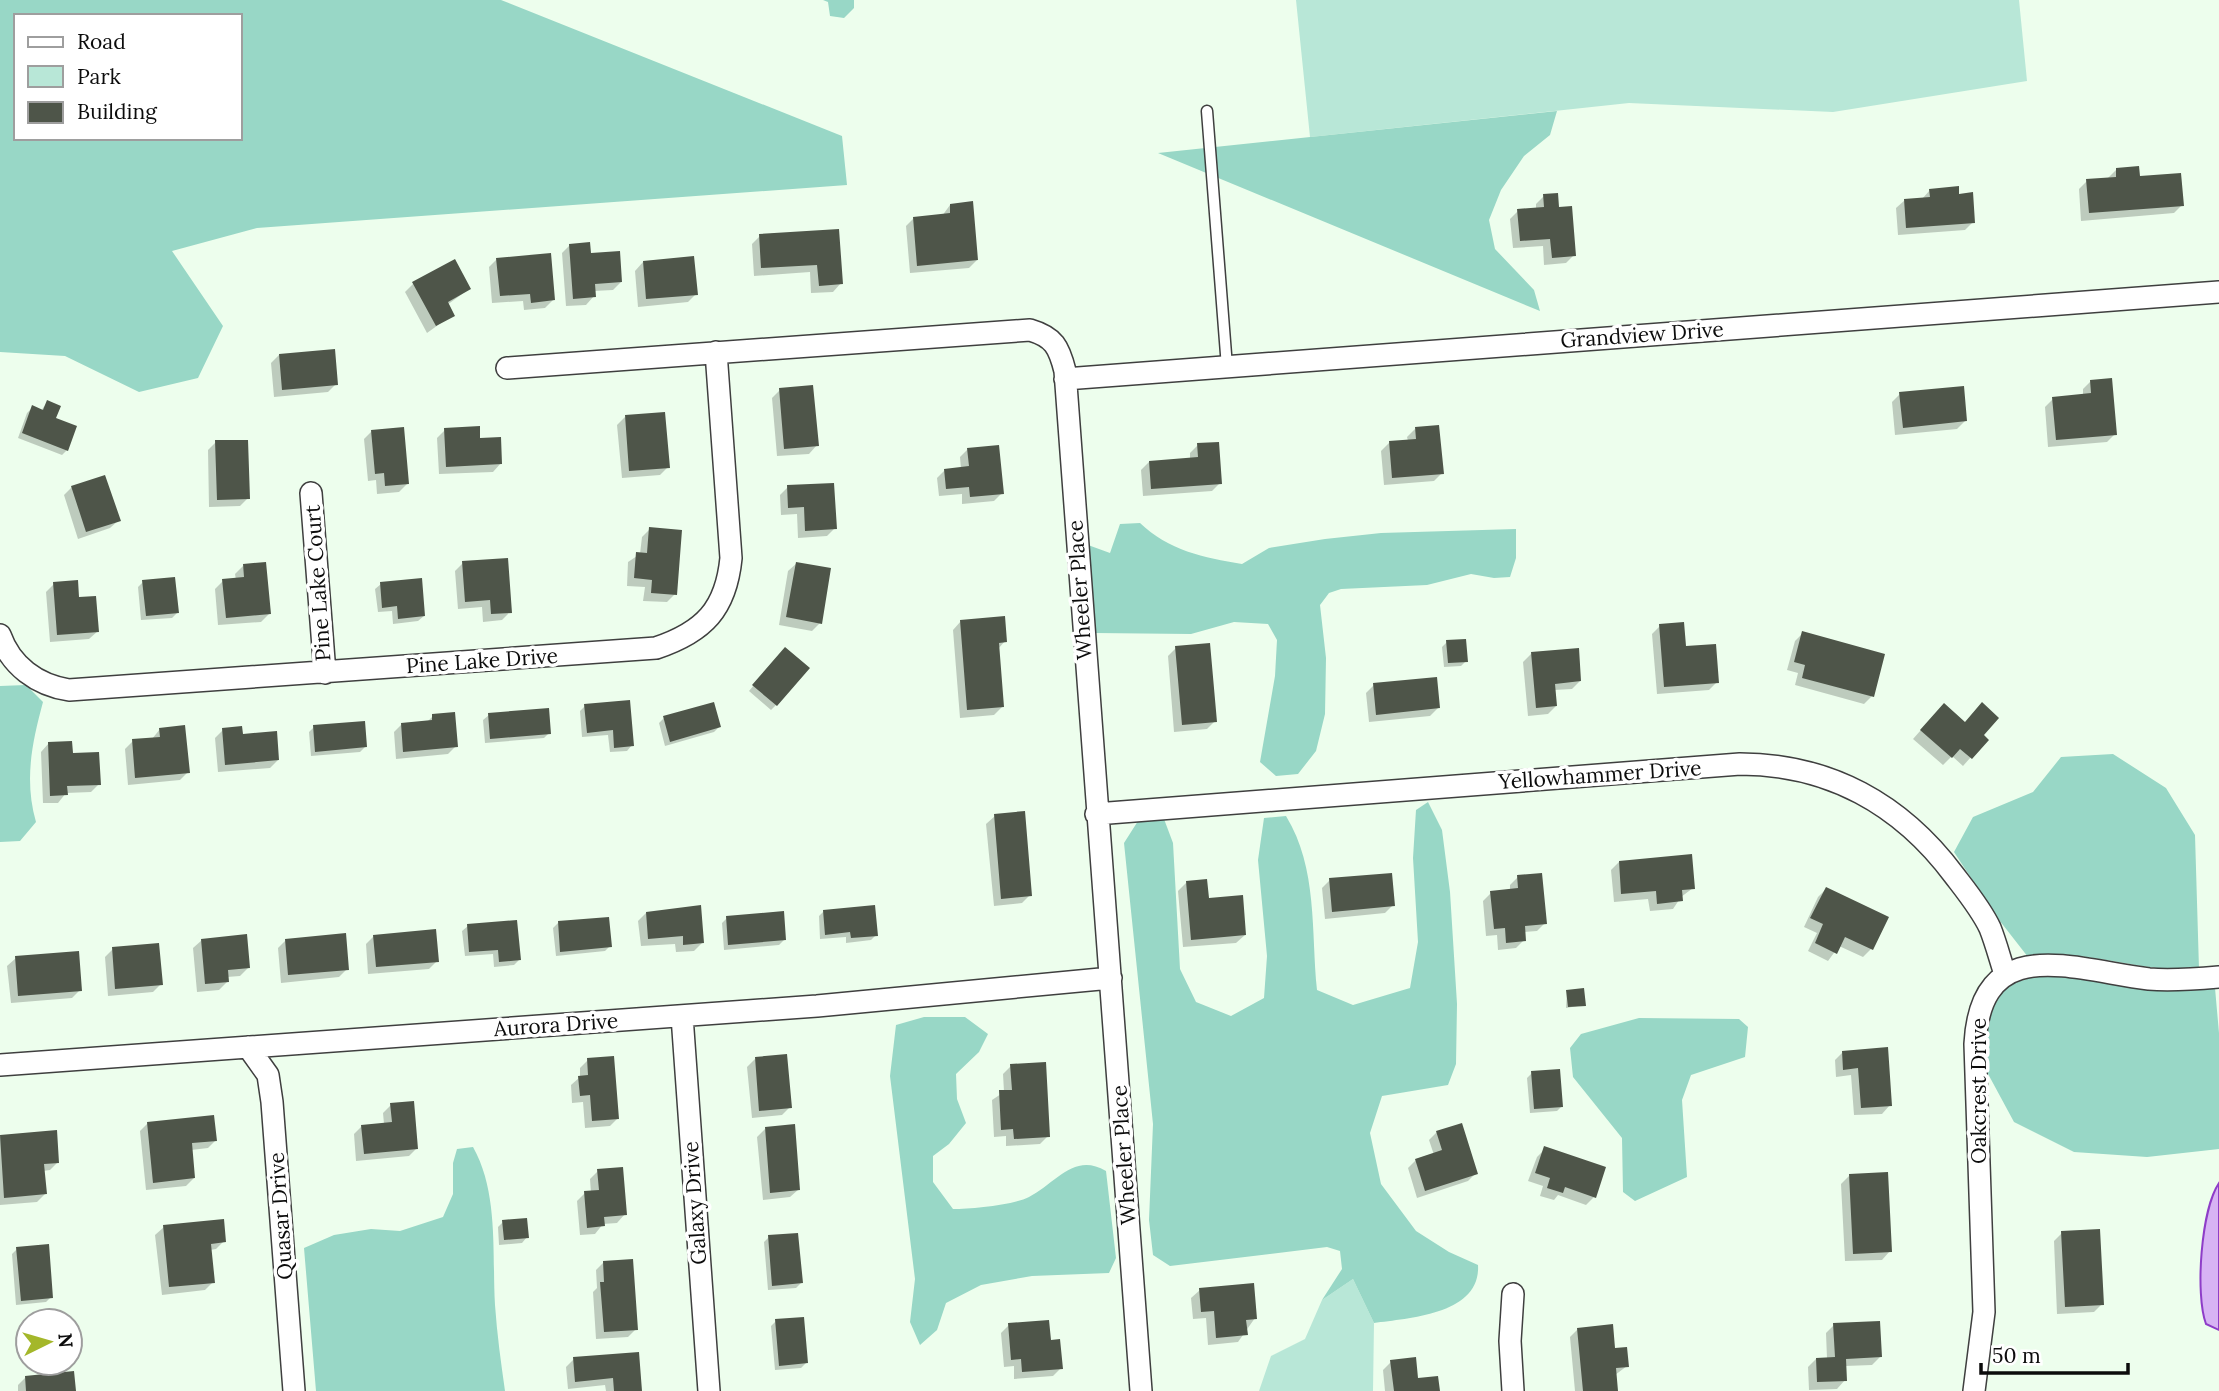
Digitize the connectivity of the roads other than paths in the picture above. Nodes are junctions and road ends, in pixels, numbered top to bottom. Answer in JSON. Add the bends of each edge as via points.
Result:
{"nodes":[{"id":1,"x":1207,"y":111,"type":"dead end"},
{"id":2,"x":2219,"y":292,"type":"edge"},
{"id":3,"x":716,"y":352,"type":"junction"},
{"id":4,"x":1227,"y":367,"type":"junction"},
{"id":5,"x":508,"y":368,"type":"dead end"},
{"id":6,"x":1065,"y":379,"type":"junction"},
{"id":7,"x":311,"y":493,"type":"dead end"},
{"id":8,"x":0,"y":635,"type":"edge"},
{"id":9,"x":325,"y":673,"type":"junction"},
{"id":10,"x":1096,"y":814,"type":"junction"},
{"id":11,"x":2006,"y":974,"type":"junction"},
{"id":12,"x":2219,"y":977,"type":"edge"},
{"id":13,"x":1111,"y":978,"type":"junction"},
{"id":14,"x":682,"y":1016,"type":"junction"},
{"id":15,"x":248,"y":1047,"type":"junction"},
{"id":16,"x":0,"y":1065,"type":"edge"},
{"id":17,"x":1513,"y":1294,"type":"dead end"},
{"id":18,"x":294,"y":1391,"type":"edge"},
{"id":19,"x":709,"y":1391,"type":"edge"},
{"id":20,"x":1141,"y":1391,"type":"edge"},
{"id":21,"x":1513,"y":1391,"type":"edge"},
{"id":22,"x":1974,"y":1391,"type":"edge"}],
"edges":[{"from":1,"to":4,"type":"lane"},
{"from":2,"to":4,"type":"street","name":"Grandview Drive"},
{"from":3,"to":5,"type":"street","name":"Wheeler Place"},
{"from":3,"to":6,"type":"street","name":"Wheeler Place","via":[[1030,330],[1049,336],[1059,347]]},
{"from":3,"to":9,"type":"street","name":"Pine Lake Drive","via":[[731,558],[722,600],[700,628],[656,648]]},
{"from":4,"to":6,"type":"street","name":"Grandview Drive"},
{"from":6,"to":10,"type":"street","name":"Wheeler Place"},
{"from":7,"to":9,"type":"street","name":"Pine Lake Court"},
{"from":8,"to":9,"type":"street","name":"Pine Lake Drive","via":[[15,663],[35,679],[69,690]]},
{"from":10,"to":11,"type":"street","name":"Yellowhammer Drive","via":[[1740,764],[1790,767],[1843,782],[1905,820],[1973,900],[1990,928]]},
{"from":10,"to":13,"type":"street","name":"Wheeler Place"},
{"from":11,"to":12,"type":"street","via":[[2044,964],[2151,979]]},
{"from":11,"to":22,"type":"street","name":"Oakcrest Drive","via":[[1983,997],[1976,1018],[1984,1312]]},
{"from":13,"to":14,"type":"street","name":"Aurora Drive"},
{"from":13,"to":20,"type":"street","name":"Wheeler Place"},
{"from":14,"to":15,"type":"street","name":"Aurora Drive"},
{"from":14,"to":19,"type":"street","name":"Galaxy Drive"},
{"from":15,"to":16,"type":"street","name":"Aurora Drive"},
{"from":15,"to":18,"type":"street","name":"Quasar Drive","via":[[268,1075],[272,1102]]},
{"from":17,"to":21,"type":"street"}]}
